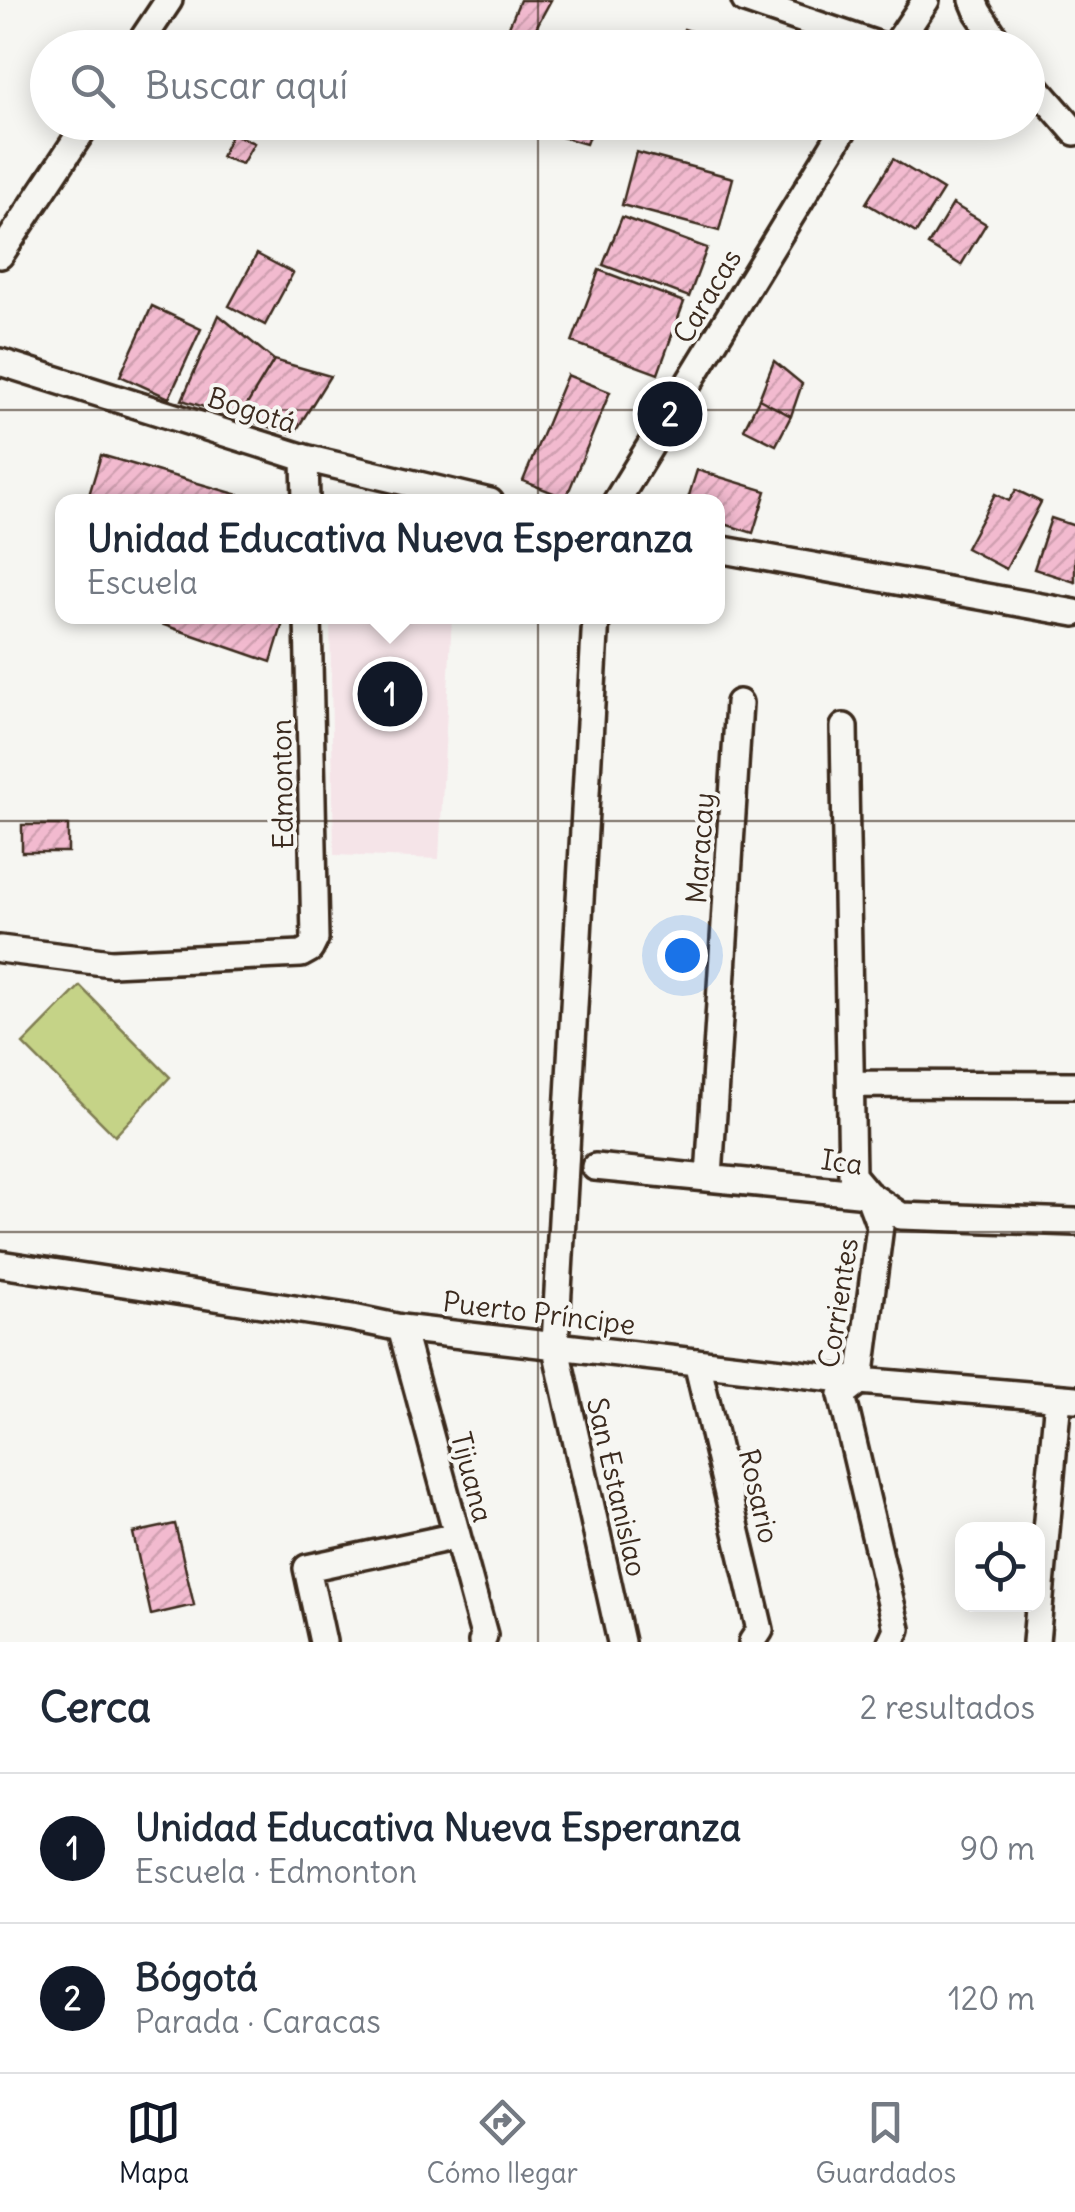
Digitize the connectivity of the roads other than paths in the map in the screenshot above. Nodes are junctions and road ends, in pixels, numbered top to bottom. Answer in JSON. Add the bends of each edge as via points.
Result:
{"nodes":[{"id":1,"x":169,"y":0,"type":"edge"},
{"id":2,"x":745,"y":0,"type":"edge"},
{"id":3,"x":926,"y":0,"type":"edge"},
{"id":4,"x":973,"y":0,"type":"edge"},
{"id":5,"x":150,"y":30,"type":"edge"},
{"id":6,"x":833,"y":30,"type":"edge"},
{"id":7,"x":906,"y":30,"type":"edge"},
{"id":8,"x":990,"y":30,"type":"edge"},
{"id":9,"x":1045,"y":98,"type":"edge"},
{"id":10,"x":1075,"y":132,"type":"edge"},
{"id":11,"x":76,"y":140,"type":"edge"},
{"id":12,"x":837,"y":140,"type":"edge"},
{"id":13,"x":0,"y":254,"type":"edge"},
{"id":14,"x":0,"y":362,"type":"edge"},
{"id":15,"x":305,"y":458,"type":"junction"},
{"id":16,"x":306,"y":494,"type":"edge"},
{"id":17,"x":456,"y":494,"type":"edge"},
{"id":18,"x":621,"y":494,"type":"edge"},
{"id":19,"x":725,"y":549,"type":"edge"},
{"id":20,"x":1075,"y":613,"type":"edge"},
{"id":21,"x":308,"y":624,"type":"edge"},
{"id":22,"x":596,"y":624,"type":"edge"},
{"id":23,"x":739,"y":704,"type":"dead end"},
{"id":24,"x":844,"y":727,"type":"dead end"},
{"id":25,"x":0,"y":948,"type":"edge"},
{"id":26,"x":851,"y":1084,"type":"junction"},
{"id":27,"x":1075,"y":1085,"type":"edge"},
{"id":28,"x":596,"y":1168,"type":"dead end"},
{"id":29,"x":709,"y":1177,"type":"junction"},
{"id":30,"x":868,"y":1194,"type":"junction"},
{"id":31,"x":1075,"y":1222,"type":"edge"},
{"id":32,"x":0,"y":1264,"type":"edge"},
{"id":33,"x":400,"y":1328,"type":"junction"},
{"id":34,"x":555,"y":1344,"type":"junction"},
{"id":35,"x":698,"y":1362,"type":"junction"},
{"id":36,"x":860,"y":1382,"type":"junction"},
{"id":37,"x":1066,"y":1399,"type":"edge"},
{"id":38,"x":458,"y":1536,"type":"junction"},
{"id":39,"x":323,"y":1642,"type":"edge"},
{"id":40,"x":482,"y":1642,"type":"edge"},
{"id":41,"x":621,"y":1642,"type":"edge"},
{"id":42,"x":752,"y":1642,"type":"edge"},
{"id":43,"x":890,"y":1642,"type":"edge"},
{"id":44,"x":1036,"y":1642,"type":"edge"}],
"edges":[{"from":1,"to":5,"type":"street"},
{"from":2,"to":6,"type":"street"},
{"from":3,"to":7,"type":"street"},
{"from":4,"to":8,"type":"street"},
{"from":9,"to":10,"type":"street"},
{"from":11,"to":13,"type":"street"},
{"from":12,"to":18,"type":"street","name":"Caracas"},
{"from":14,"to":15,"type":"street","name":"Bogotá"},
{"from":15,"to":16,"type":"street"},
{"from":15,"to":17,"type":"street","name":"Bogotá"},
{"from":19,"to":20,"type":"street"},
{"from":21,"to":25,"type":"street","name":"Edmonton","via":[[315,938],[310,949],[111,964]]},
{"from":22,"to":34,"type":"street","name":"San Estanislao"},
{"from":23,"to":29,"type":"street","name":"Maracay"},
{"from":24,"to":26,"type":"street","name":"Corrientes"},
{"from":26,"to":27,"type":"street"},
{"from":26,"to":30,"type":"street","name":"Corrientes","via":[[852,1175]]},
{"from":28,"to":29,"type":"street","name":"Ica"},
{"from":29,"to":30,"type":"street","name":"Ica"},
{"from":30,"to":31,"type":"street","name":"Ica","via":[[900,1216]]},
{"from":30,"to":36,"type":"street","name":"Corrientes","via":[[880,1226]]},
{"from":32,"to":33,"type":"street","name":"Puerto Príncipe"},
{"from":33,"to":34,"type":"street","name":"Puerto Príncipe"},
{"from":33,"to":38,"type":"street","name":"Tijuana"},
{"from":34,"to":35,"type":"street","name":"Puerto Príncipe"},
{"from":34,"to":41,"type":"street","name":"San Estanislao"},
{"from":35,"to":36,"type":"street","name":"Puerto Príncipe"},
{"from":35,"to":42,"type":"street","name":"Rosario","via":[[760,1630]]},
{"from":36,"to":37,"type":"street","name":"Puerto Príncipe"},
{"from":36,"to":43,"type":"street","name":"Corrientes","via":[[842,1395],[897,1629]]},
{"from":37,"to":44,"type":"street"},
{"from":38,"to":39,"type":"street","via":[[306,1568]]},
{"from":38,"to":40,"type":"street","name":"Tijuana"}]}
